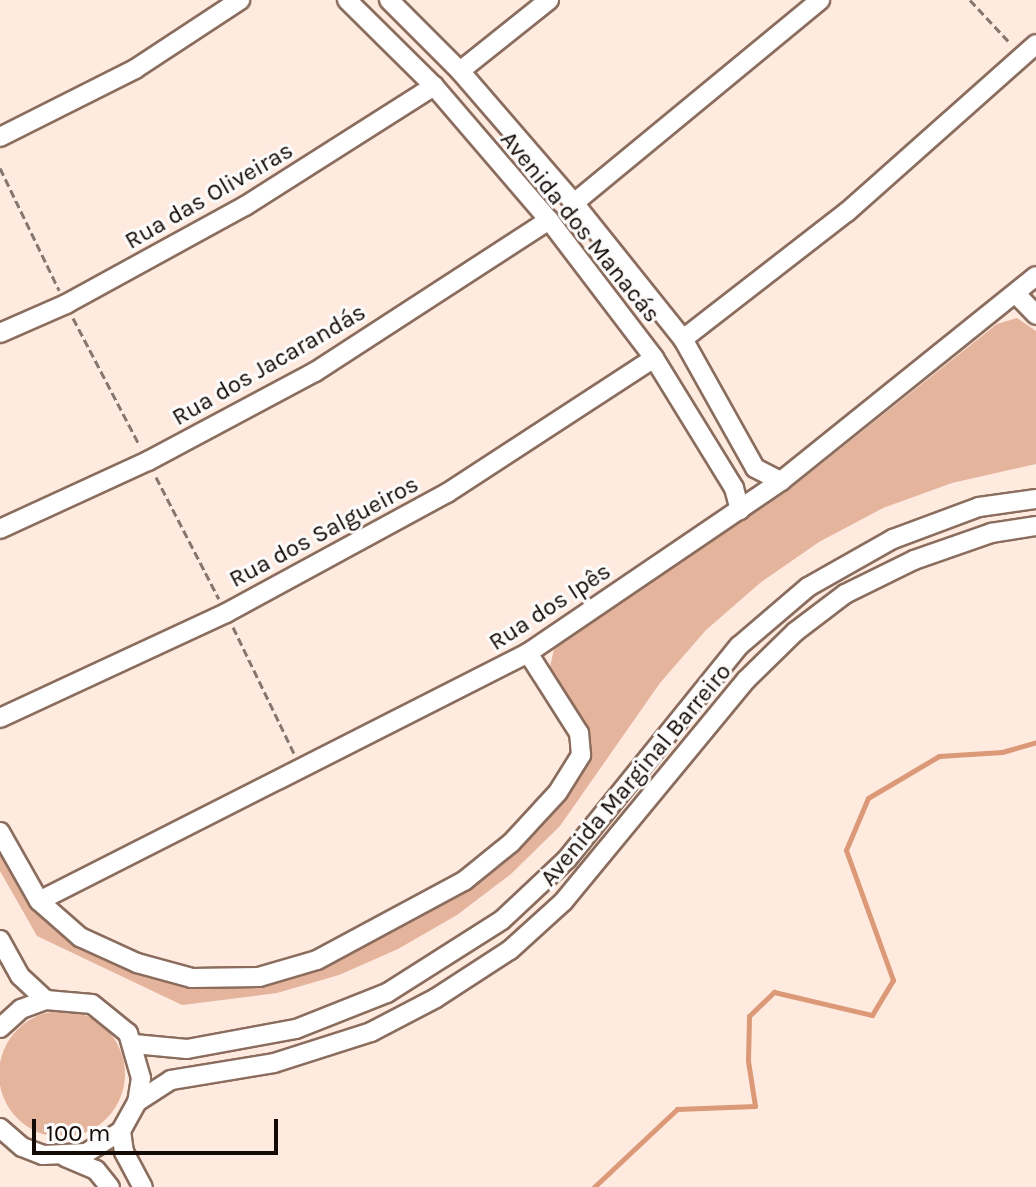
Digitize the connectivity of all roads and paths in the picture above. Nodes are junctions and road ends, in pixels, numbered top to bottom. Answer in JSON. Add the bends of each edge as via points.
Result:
{"nodes":[{"id":1,"x":240,"y":0,"type":"edge"},
{"id":2,"x":347,"y":0,"type":"edge"},
{"id":3,"x":389,"y":0,"type":"edge"},
{"id":4,"x":549,"y":0,"type":"edge"},
{"id":5,"x":820,"y":0,"type":"edge"},
{"id":6,"x":970,"y":0,"type":"edge"},
{"id":7,"x":366,"y":19,"type":"junction"},
{"id":8,"x":1030,"y":50,"type":"edge"},
{"id":9,"x":460,"y":71,"type":"junction"},
{"id":10,"x":434,"y":86,"type":"junction"},
{"id":11,"x":514,"y":135,"type":"junction"},
{"id":12,"x":0,"y":137,"type":"edge"},
{"id":13,"x":490,"y":153,"type":"junction"},
{"id":14,"x":574,"y":203,"type":"junction"},
{"id":15,"x":549,"y":220,"type":"junction"},
{"id":16,"x":619,"y":264,"type":"junction"},
{"id":17,"x":1036,"y":276,"type":"edge"},
{"id":18,"x":597,"y":284,"type":"junction"},
{"id":19,"x":1016,"y":294,"type":"junction"},
{"id":20,"x":1036,"y":315,"type":"edge"},
{"id":21,"x":0,"y":333,"type":"edge"},
{"id":22,"x":683,"y":339,"type":"junction"},
{"id":23,"x":654,"y":358,"type":"junction"},
{"id":24,"x":781,"y":481,"type":"junction"},
{"id":25,"x":1036,"y":499,"type":"edge"},
{"id":26,"x":740,"y":510,"type":"junction"},
{"id":27,"x":1036,"y":526,"type":"edge"},
{"id":28,"x":0,"y":529,"type":"edge"},
{"id":29,"x":528,"y":653,"type":"junction"},
{"id":30,"x":0,"y":718,"type":"edge"},
{"id":31,"x":0,"y":832,"type":"edge"},
{"id":32,"x":39,"y":901,"type":"junction"},
{"id":33,"x":0,"y":940,"type":"edge"},
{"id":34,"x":46,"y":1000,"type":"junction"},
{"id":35,"x":0,"y":1018,"type":"edge"},
{"id":36,"x":0,"y":1027,"type":"edge"},
{"id":37,"x":134,"y":1044,"type":"junction"},
{"id":38,"x":137,"y":1102,"type":"junction"},
{"id":39,"x":0,"y":1128,"type":"edge"},
{"id":40,"x":121,"y":1131,"type":"junction"},
{"id":41,"x":65,"y":1157,"type":"junction"},
{"id":42,"x":110,"y":1187,"type":"edge"},
{"id":43,"x":143,"y":1187,"type":"edge"}],
"edges":[{"from":1,"to":12,"type":"street","via":[[135,69]]},
{"from":2,"to":7,"type":"street","name":"Avenida dos Manacás"},
{"from":3,"to":7,"type":"street","via":[[382,15]]},
{"from":3,"to":9,"type":"street","name":"Avenida dos Manacás"},
{"from":4,"to":9,"type":"street"},
{"from":5,"to":14,"type":"street"},
{"from":6,"to":8,"type":"path"},
{"from":7,"to":10,"type":"street","name":"Avenida dos Manacás"},
{"from":8,"to":22,"type":"street","via":[[847,212]]},
{"from":9,"to":11,"type":"street","name":"Avenida dos Manacás"},
{"from":10,"to":13,"type":"street","name":"Avenida dos Manacás"},
{"from":10,"to":21,"type":"street","name":"Rua das Oliveiras","via":[[245,206],[66,304]]},
{"from":11,"to":13,"type":"street","via":[[499,140]]},
{"from":11,"to":14,"type":"street","name":"Avenida dos Manacás"},
{"from":13,"to":15,"type":"street","name":"Avenida dos Manacás"},
{"from":14,"to":16,"type":"street","name":"Avenida dos Manacás"},
{"from":15,"to":18,"type":"street","name":"Avenida dos Manacás"},
{"from":15,"to":28,"type":"street","name":"Rua dos Jacarandás","via":[[315,372],[148,461]]},
{"from":16,"to":18,"type":"street","via":[[611,278]]},
{"from":16,"to":22,"type":"street","name":"Avenida dos Manacás"},
{"from":17,"to":19,"type":"street","name":"Rua dos Ipês"},
{"from":18,"to":23,"type":"street","name":"Avenida dos Manacás"},
{"from":19,"to":20,"type":"street"},
{"from":19,"to":24,"type":"street","name":"Rua dos Ipês"},
{"from":22,"to":24,"type":"street","name":"Avenida dos Manacás","via":[[755,468]]},
{"from":23,"to":26,"type":"street","name":"Avenida dos Manacás","via":[[734,488]]},
{"from":23,"to":30,"type":"street","name":"Rua dos Salgueiros","via":[[447,493],[226,613]]},
{"from":24,"to":26,"type":"street","name":"Rua dos Ipês"},
{"from":25,"to":37,"type":"street","name":"Avenida Marginal Barreiro","via":[[979,507],[893,539],[808,587],[739,646],[567,859],[502,920],[387,993],[296,1029],[187,1049]]},
{"from":26,"to":29,"type":"street","name":"Rua dos Ipês"},
{"from":27,"to":38,"type":"street","name":"Avenida Marginal Barreiro","via":[[991,533],[914,560],[845,594],[795,632],[746,680],[563,902],[510,950],[436,998],[371,1032],[274,1063],[171,1080]]},
{"from":29,"to":32,"type":"street","name":"Rua dos Ipês"},
{"from":29,"to":32,"type":"street","via":[[579,733],[581,755],[558,792],[511,843],[464,881],[317,960],[259,977],[192,978],[137,963],[80,937]]},
{"from":31,"to":32,"type":"street"},
{"from":33,"to":34,"type":"street","via":[[20,976]]},
{"from":34,"to":36,"type":"street","via":[[21,1009]]},
{"from":34,"to":37,"type":"street","via":[[92,1004],[112,1016]]},
{"from":35,"to":36,"type":"street"},
{"from":37,"to":38,"type":"street","via":[[141,1078]]},
{"from":38,"to":40,"type":"street"},
{"from":39,"to":41,"type":"street","via":[[22,1147]]},
{"from":40,"to":41,"type":"street","via":[[86,1153]]},
{"from":40,"to":43,"type":"street","via":[[124,1152]]},
{"from":41,"to":42,"type":"street","via":[[96,1170]]}]}
